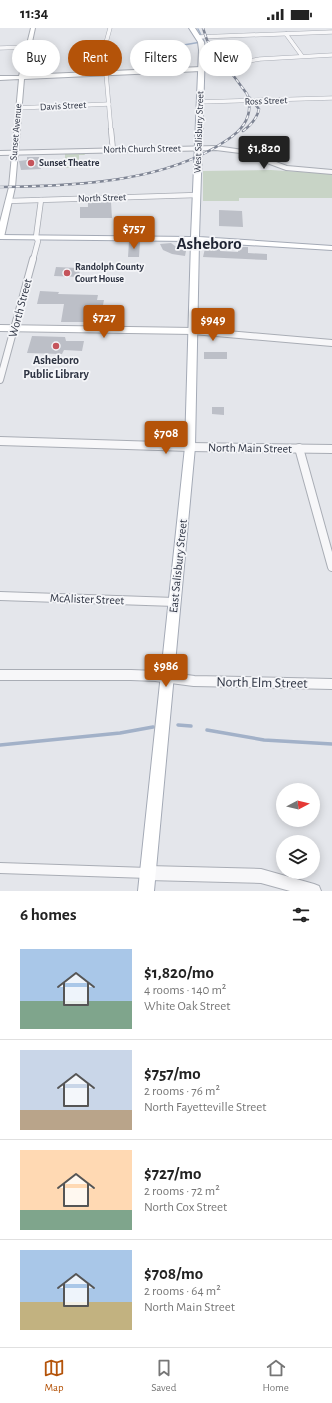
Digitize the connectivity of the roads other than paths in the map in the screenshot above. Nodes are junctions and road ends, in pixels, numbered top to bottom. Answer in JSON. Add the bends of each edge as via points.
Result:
{"nodes":[{"id":1,"x":33,"y":28,"type":"edge"},
{"id":2,"x":110,"y":28,"type":"edge"},
{"id":3,"x":192,"y":28,"type":"edge"},
{"id":4,"x":332,"y":32,"type":"edge"},
{"id":5,"x":286,"y":34,"type":"junction"},
{"id":6,"x":198,"y":37,"type":"junction"},
{"id":7,"x":30,"y":40,"type":"edge"},
{"id":8,"x":107,"y":40,"type":"edge"},
{"id":9,"x":199,"y":40,"type":"edge"},
{"id":10,"x":0,"y":48,"type":"edge"},
{"id":11,"x":12,"y":48,"type":"edge"},
{"id":12,"x":332,"y":55,"type":"edge"},
{"id":13,"x":302,"y":56,"type":"junction"},
{"id":14,"x":252,"y":60,"type":"edge"},
{"id":15,"x":199,"y":69,"type":"edge"},
{"id":16,"x":122,"y":72,"type":"edge"},
{"id":17,"x":68,"y":75,"type":"edge"},
{"id":18,"x":106,"y":76,"type":"edge"},
{"id":19,"x":201,"y":76,"type":"edge"},
{"id":20,"x":21,"y":77,"type":"junction"},
{"id":21,"x":0,"y":78,"type":"edge"},
{"id":22,"x":332,"y":98,"type":"edge"},
{"id":23,"x":199,"y":102,"type":"junction"},
{"id":24,"x":109,"y":104,"type":"junction"},
{"id":25,"x":18,"y":108,"type":"junction"},
{"id":26,"x":198,"y":148,"type":"junction"},
{"id":27,"x":113,"y":150,"type":"junction"},
{"id":28,"x":0,"y":153,"type":"edge"},
{"id":29,"x":14,"y":153,"type":"junction"},
{"id":30,"x":332,"y":172,"type":"edge"},
{"id":31,"x":197,"y":195,"type":"junction"},
{"id":32,"x":41,"y":200,"type":"junction"},
{"id":33,"x":8,"y":201,"type":"junction"},
{"id":34,"x":0,"y":237,"type":"edge"},
{"id":35,"x":36,"y":237,"type":"junction"},
{"id":36,"x":196,"y":239,"type":"junction"},
{"id":37,"x":332,"y":248,"type":"edge"},
{"id":38,"x":0,"y":328,"type":"edge"},
{"id":39,"x":15,"y":328,"type":"junction"},
{"id":40,"x":193,"y":331,"type":"junction"},
{"id":41,"x":332,"y":343,"type":"edge"},
{"id":42,"x":0,"y":380,"type":"edge"},
{"id":43,"x":0,"y":441,"type":"edge"},
{"id":44,"x":190,"y":447,"type":"junction"},
{"id":45,"x":299,"y":448,"type":"junction"},
{"id":46,"x":332,"y":448,"type":"edge"},
{"id":47,"x":332,"y":567,"type":"edge"},
{"id":48,"x":0,"y":596,"type":"edge"},
{"id":49,"x":175,"y":602,"type":"junction"},
{"id":50,"x":0,"y":675,"type":"edge"},
{"id":51,"x":167,"y":678,"type":"junction"},
{"id":52,"x":332,"y":684,"type":"edge"},
{"id":53,"x":0,"y":868,"type":"edge"},
{"id":54,"x":148,"y":873,"type":"junction"},
{"id":55,"x":310,"y":890,"type":"edge"},
{"id":56,"x":146,"y":891,"type":"edge"}],
"edges":[{"from":1,"to":7,"type":"main road","name":"Sunset Avenue"},
{"from":2,"to":8,"type":"street"},
{"from":3,"to":6,"type":"main road","name":"West Salisbury Street"},
{"from":4,"to":5,"type":"street"},
{"from":5,"to":6,"type":"street"},
{"from":5,"to":13,"type":"street"},
{"from":6,"to":9,"type":"main road","name":"West Salisbury Street"},
{"from":10,"to":11,"type":"street"},
{"from":12,"to":13,"type":"street"},
{"from":13,"to":14,"type":"street"},
{"from":15,"to":16,"type":"main road"},
{"from":17,"to":20,"type":"main road"},
{"from":18,"to":24,"type":"street"},
{"from":19,"to":23,"type":"main road","name":"West Salisbury Street"},
{"from":20,"to":21,"type":"main road"},
{"from":20,"to":25,"type":"main road","name":"Sunset Avenue"},
{"from":22,"to":23,"type":"street","name":"Ross Street"},
{"from":23,"to":26,"type":"main road","name":"West Salisbury Street"},
{"from":24,"to":25,"type":"street","name":"Davis Street"},
{"from":24,"to":27,"type":"street"},
{"from":25,"to":29,"type":"main road","name":"Sunset Avenue"},
{"from":26,"to":27,"type":"street","name":"North Church Street"},
{"from":26,"to":30,"type":"street","name":"North Church Street","via":[[232,149],[286,168]]},
{"from":26,"to":31,"type":"main road","name":"West Salisbury Street"},
{"from":27,"to":29,"type":"street","name":"North Church Street"},
{"from":28,"to":29,"type":"street","name":"North Church Street"},
{"from":29,"to":33,"type":"main road","name":"Sunset Avenue","via":[[12,187]]},
{"from":31,"to":32,"type":"street","name":"North Street"},
{"from":31,"to":36,"type":"main road","name":"West Salisbury Street"},
{"from":32,"to":33,"type":"street","name":"North Street"},
{"from":32,"to":35,"type":"street","name":"Worth Street"},
{"from":33,"to":34,"type":"main road","name":"Sunset Avenue"},
{"from":34,"to":35,"type":"main road"},
{"from":35,"to":36,"type":"main road"},
{"from":35,"to":39,"type":"street","name":"Worth Street","via":[[38,241]]},
{"from":36,"to":37,"type":"main road"},
{"from":36,"to":40,"type":"main road","name":"East Salisbury Street"},
{"from":38,"to":39,"type":"main road"},
{"from":39,"to":40,"type":"main road"},
{"from":39,"to":42,"type":"street","name":"Worth Street"},
{"from":40,"to":41,"type":"street"},
{"from":40,"to":44,"type":"main road","name":"East Salisbury Street"},
{"from":43,"to":44,"type":"street","name":"North Main Street"},
{"from":44,"to":45,"type":"street","name":"North Main Street"},
{"from":44,"to":49,"type":"main road","name":"East Salisbury Street"},
{"from":45,"to":46,"type":"street","name":"North Main Street"},
{"from":45,"to":47,"type":"street"},
{"from":48,"to":49,"type":"street","name":"McAlister Street"},
{"from":49,"to":51,"type":"main road","name":"East Salisbury Street"},
{"from":50,"to":51,"type":"street","name":"North Elm Street","via":[[131,675]]},
{"from":51,"to":52,"type":"street","name":"North Elm Street","via":[[194,681]]},
{"from":51,"to":54,"type":"main road","name":"East Salisbury Street"},
{"from":53,"to":54,"type":"street"},
{"from":54,"to":55,"type":"street","via":[[261,876]]},
{"from":54,"to":56,"type":"main road","name":"East Salisbury Street"}]}
